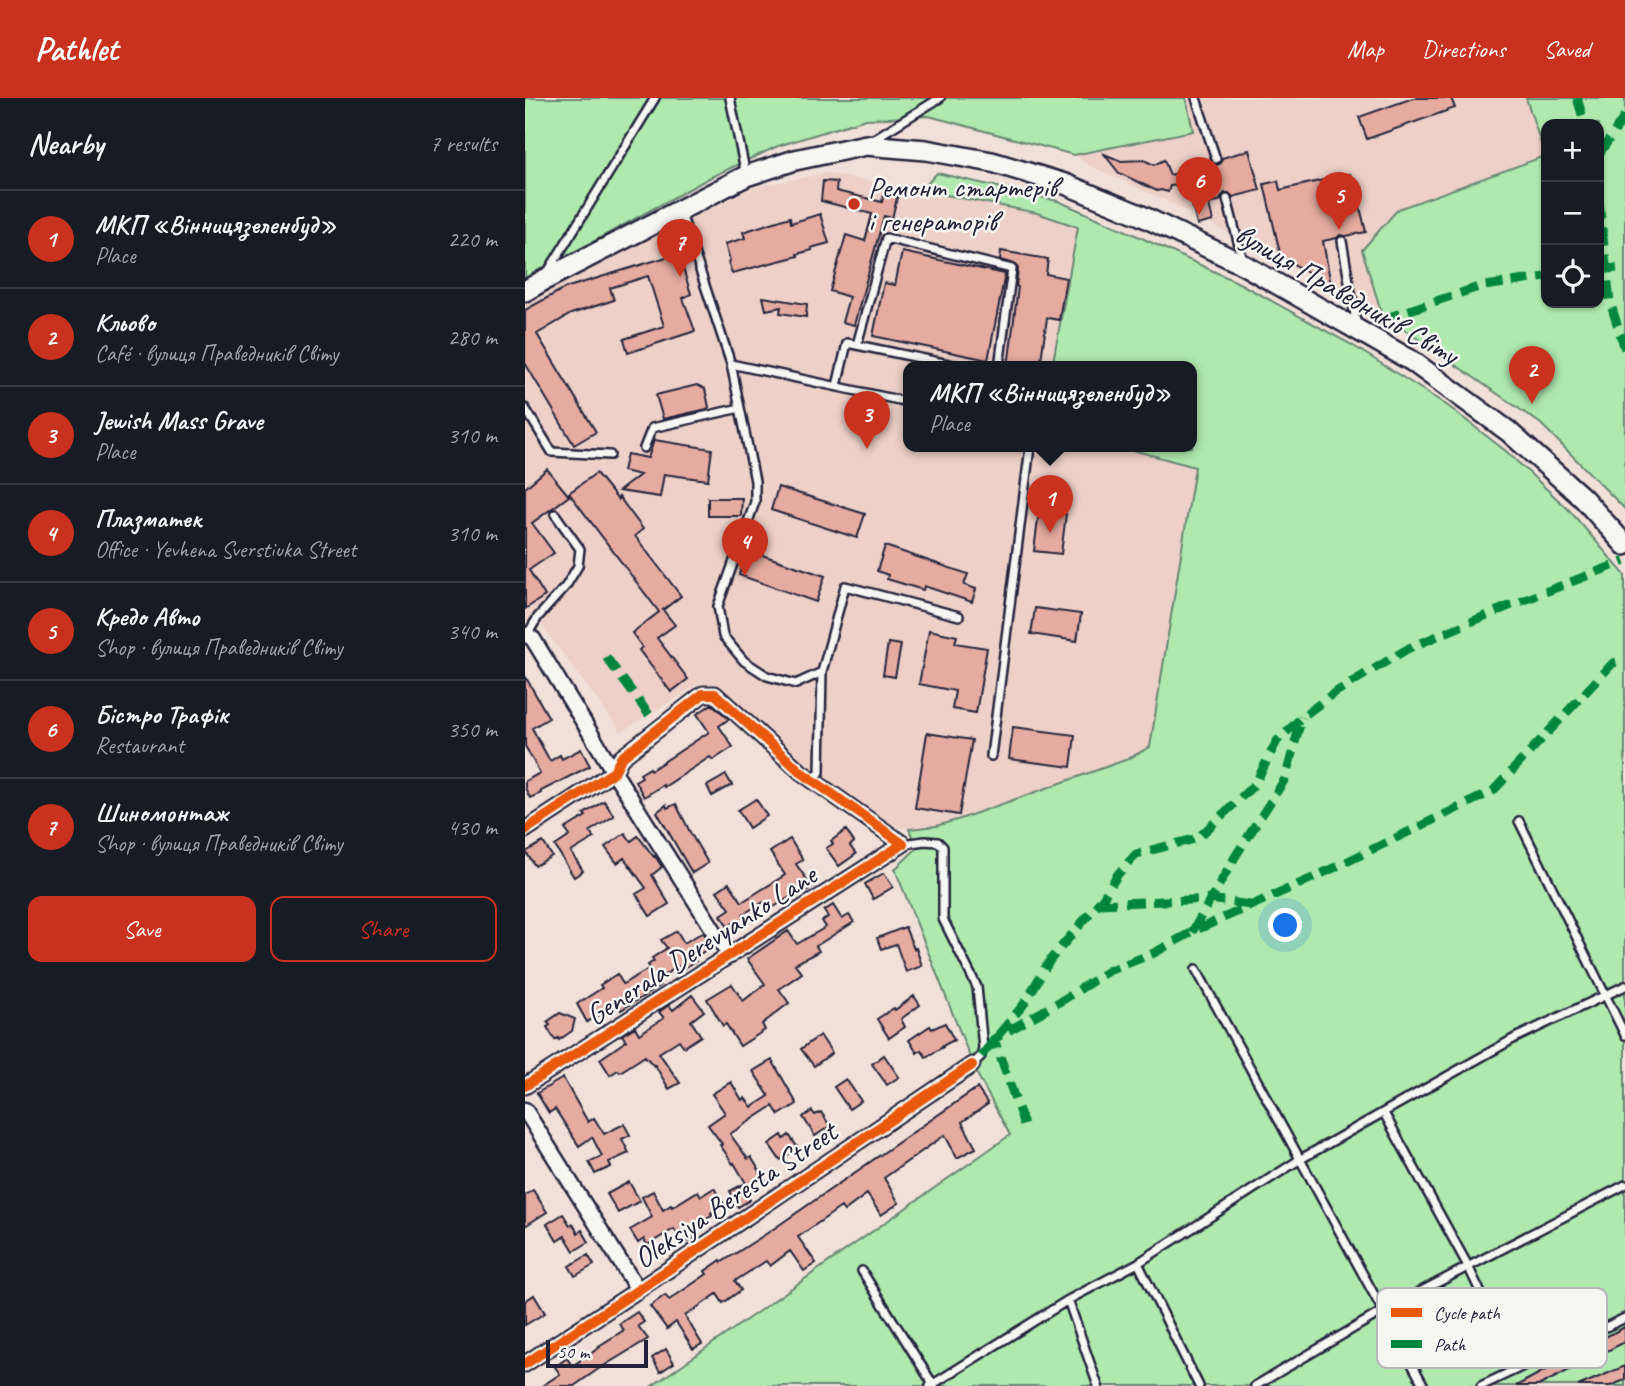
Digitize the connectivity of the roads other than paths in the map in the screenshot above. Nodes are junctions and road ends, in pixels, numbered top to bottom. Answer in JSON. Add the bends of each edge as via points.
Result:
{"nodes":[{"id":1,"x":655,"y":98,"type":"edge"},
{"id":2,"x":730,"y":98,"type":"edge"},
{"id":3,"x":940,"y":98,"type":"edge"},
{"id":4,"x":1196,"y":98,"type":"edge"},
{"id":5,"x":866,"y":145,"type":"junction"},
{"id":6,"x":1216,"y":159,"type":"dead end"},
{"id":7,"x":746,"y":176,"type":"junction"},
{"id":8,"x":1227,"y":199,"type":"dead end"},
{"id":9,"x":680,"y":209,"type":"junction"},
{"id":10,"x":1342,"y":241,"type":"dead end"},
{"id":11,"x":1244,"y":265,"type":"junction"},
{"id":12,"x":544,"y":279,"type":"junction"},
{"id":13,"x":525,"y":291,"type":"edge"},
{"id":14,"x":1357,"y":331,"type":"junction"},
{"id":15,"x":857,"y":345,"type":"junction"},
{"id":16,"x":934,"y":361,"type":"edge"},
{"id":17,"x":1000,"y":361,"type":"edge"},
{"id":18,"x":731,"y":364,"type":"junction"},
{"id":19,"x":837,"y":386,"type":"junction"},
{"id":20,"x":903,"y":401,"type":"edge"},
{"id":21,"x":525,"y":408,"type":"edge"},
{"id":22,"x":740,"y":408,"type":"junction"},
{"id":23,"x":644,"y":448,"type":"dead end"},
{"id":24,"x":1029,"y":452,"type":"edge"},
{"id":25,"x":610,"y":455,"type":"dead end"},
{"id":26,"x":555,"y":514,"type":"dead end"},
{"id":27,"x":1625,"y":545,"type":"edge"},
{"id":28,"x":959,"y":616,"type":"dead end"},
{"id":29,"x":526,"y":635,"type":"edge"},
{"id":30,"x":822,"y":673,"type":"junction"},
{"id":31,"x":991,"y":756,"type":"dead end"},
{"id":32,"x":614,"y":772,"type":"junction"},
{"id":33,"x":814,"y":781,"type":"junction"},
{"id":34,"x":1518,"y":821,"type":"dead end"},
{"id":35,"x":525,"y":830,"type":"edge"},
{"id":36,"x":903,"y":844,"type":"junction"},
{"id":37,"x":730,"y":956,"type":"junction"},
{"id":38,"x":1196,"y":969,"type":"dead end"},
{"id":39,"x":1625,"y":986,"type":"edge"},
{"id":40,"x":1605,"y":996,"type":"junction"},
{"id":41,"x":1625,"y":1035,"type":"edge"},
{"id":42,"x":972,"y":1065,"type":"joint"},
{"id":43,"x":525,"y":1086,"type":"edge"},
{"id":44,"x":525,"y":1110,"type":"edge"},
{"id":45,"x":1384,"y":1113,"type":"junction"},
{"id":46,"x":1300,"y":1160,"type":"junction"},
{"id":47,"x":1625,"y":1185,"type":"edge"},
{"id":48,"x":1137,"y":1263,"type":"junction"},
{"id":49,"x":1468,"y":1266,"type":"junction"},
{"id":50,"x":862,"y":1271,"type":"dead end"},
{"id":51,"x":1426,"y":1288,"type":"edge"},
{"id":52,"x":1479,"y":1288,"type":"edge"},
{"id":53,"x":638,"y":1290,"type":"junction"},
{"id":54,"x":1068,"y":1300,"type":"junction"},
{"id":55,"x":1377,"y":1300,"type":"edge"},
{"id":56,"x":1377,"y":1315,"type":"edge"},
{"id":57,"x":1625,"y":1318,"type":"edge"},
{"id":58,"x":1607,"y":1326,"type":"edge"},
{"id":59,"x":525,"y":1364,"type":"edge"},
{"id":60,"x":1414,"y":1368,"type":"edge"},
{"id":61,"x":1517,"y":1368,"type":"edge"},
{"id":62,"x":933,"y":1385,"type":"edge"},
{"id":63,"x":1098,"y":1386,"type":"edge"},
{"id":64,"x":1199,"y":1386,"type":"edge"},
{"id":65,"x":1255,"y":1386,"type":"edge"},
{"id":66,"x":1424,"y":1386,"type":"edge"},
{"id":67,"x":1481,"y":1386,"type":"edge"}],
"edges":[{"from":1,"to":12,"type":"lane"},
{"from":2,"to":7,"type":"lane"},
{"from":3,"to":5,"type":"lane"},
{"from":4,"to":6,"type":"lane"},
{"from":5,"to":7,"type":"main road","name":"вулиця Праведників Світу"},
{"from":5,"to":11,"type":"main road","name":"вулиця Праведників Світу","via":[[992,162],[1065,184]]},
{"from":7,"to":9,"type":"main road","name":"вулиця Праведників Світу"},
{"from":8,"to":11,"type":"lane"},
{"from":9,"to":12,"type":"main road","name":"вулиця Праведників Світу"},
{"from":9,"to":18,"type":"lane"},
{"from":10,"to":14,"type":"lane"},
{"from":11,"to":14,"type":"main road","name":"вулиця Праведників Світу"},
{"from":12,"to":13,"type":"main road","name":"вулиця Праведників Світу"},
{"from":14,"to":27,"type":"main road","name":"вулиця Праведників Світу","via":[[1412,361],[1508,431],[1583,498]]},
{"from":15,"to":16,"type":"lane"},
{"from":15,"to":17,"type":"lane","via":[[886,238],[1012,269]]},
{"from":15,"to":19,"type":"lane","via":[[847,343]]},
{"from":18,"to":19,"type":"lane"},
{"from":18,"to":22,"type":"lane"},
{"from":19,"to":20,"type":"lane"},
{"from":21,"to":25,"type":"lane","via":[[552,452]]},
{"from":22,"to":23,"type":"lane","via":[[652,428]]},
{"from":22,"to":30,"type":"lane","via":[[755,502],[717,606],[723,636],[744,661],[767,676],[796,684]]},
{"from":24,"to":31,"type":"lane"},
{"from":26,"to":29,"type":"lane","via":[[580,549],[578,566]]},
{"from":28,"to":30,"type":"lane","via":[[845,586]]},
{"from":29,"to":32,"type":"street","via":[[533,639]]},
{"from":30,"to":33,"type":"lane","via":[[820,772]]},
{"from":32,"to":33,"type":"street","via":[[621,758],[703,694],[715,694]]},
{"from":32,"to":35,"type":"street"},
{"from":32,"to":37,"type":"street"},
{"from":33,"to":36,"type":"street"},
{"from":34,"to":40,"type":"lane"},
{"from":36,"to":37,"type":"street","name":"Generala Derevyanko Lane"},
{"from":36,"to":42,"type":"lane","via":[[925,841],[943,847],[943,919],[977,987],[983,1048]]},
{"from":37,"to":43,"type":"street","name":"Generala Derevyanko Lane"},
{"from":38,"to":46,"type":"lane"},
{"from":39,"to":40,"type":"lane"},
{"from":40,"to":41,"type":"lane"},
{"from":40,"to":45,"type":"lane","via":[[1515,1038]]},
{"from":42,"to":53,"type":"street","name":"Oleksiya Beresta Street"},
{"from":44,"to":53,"type":"street"},
{"from":45,"to":46,"type":"lane"},
{"from":45,"to":49,"type":"lane"},
{"from":46,"to":48,"type":"lane"},
{"from":46,"to":55,"type":"lane"},
{"from":47,"to":49,"type":"lane"},
{"from":48,"to":54,"type":"lane"},
{"from":48,"to":64,"type":"lane"},
{"from":49,"to":51,"type":"lane"},
{"from":49,"to":52,"type":"lane"},
{"from":50,"to":62,"type":"lane"},
{"from":53,"to":59,"type":"street","name":"Oleksiya Beresta Street"},
{"from":54,"to":62,"type":"lane"},
{"from":54,"to":63,"type":"lane"},
{"from":56,"to":65,"type":"lane"},
{"from":57,"to":58,"type":"lane"},
{"from":60,"to":66,"type":"lane"},
{"from":61,"to":67,"type":"lane"}]}
